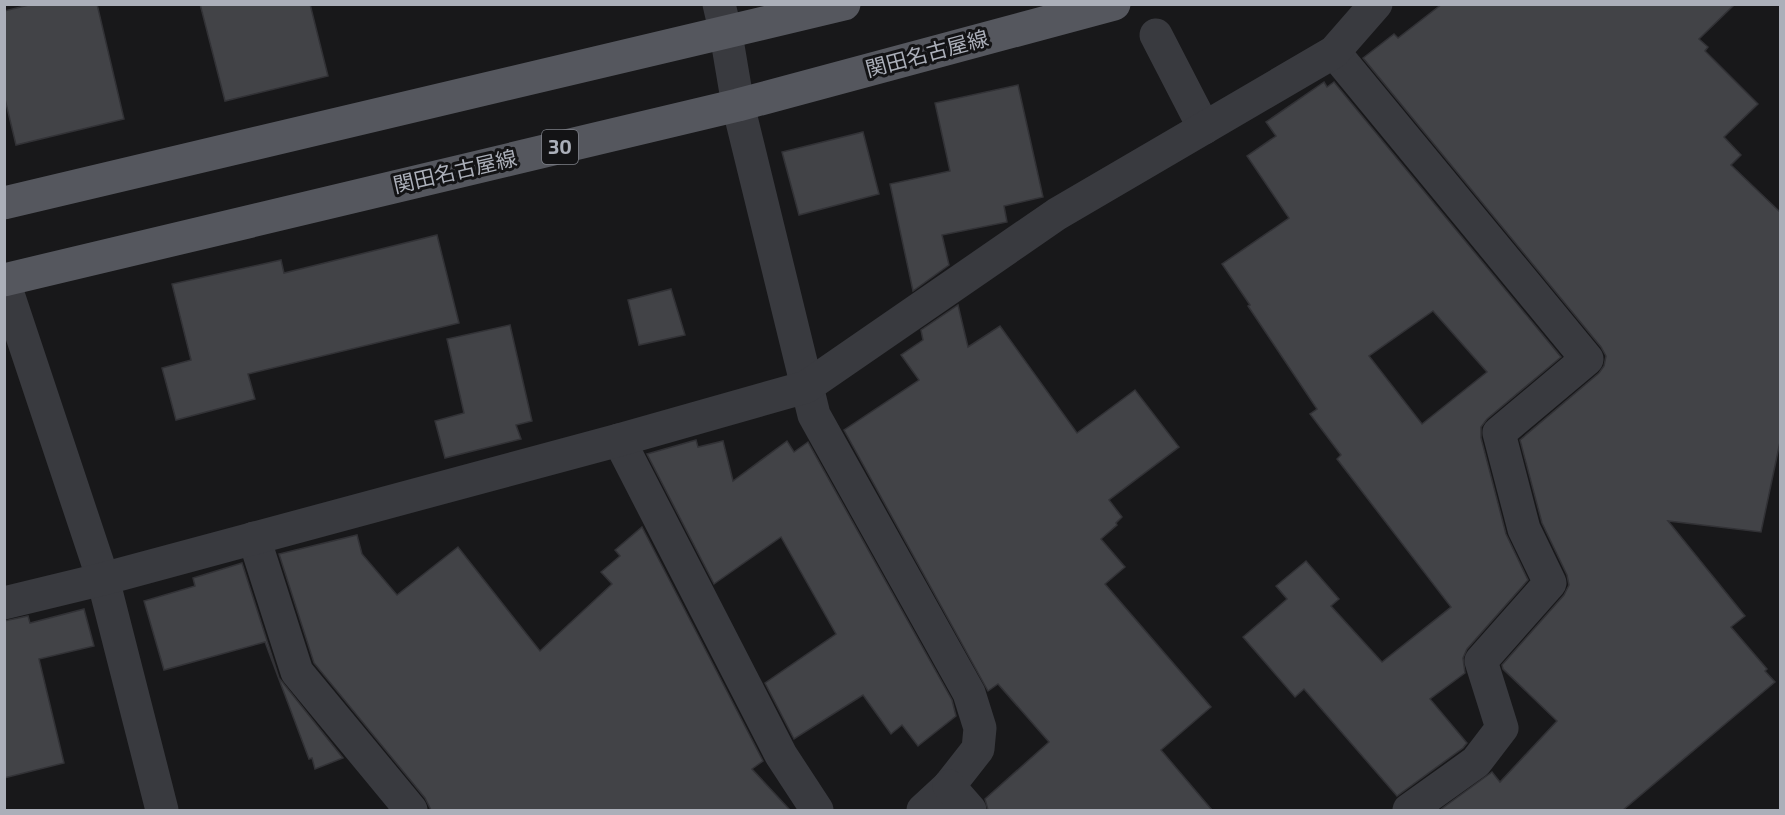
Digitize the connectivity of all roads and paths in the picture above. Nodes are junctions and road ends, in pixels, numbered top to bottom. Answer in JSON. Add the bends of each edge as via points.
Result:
{"nodes":[{"id":1,"x":844,"y":4,"type":"edge"},
{"id":2,"x":1114,"y":4,"type":"edge"},
{"id":3,"x":1376,"y":4,"type":"edge"},
{"id":4,"x":723,"y":19,"type":"edge"},
{"id":5,"x":1156,"y":35,"type":"dead end"},
{"id":6,"x":1334,"y":52,"type":"junction"},
{"id":7,"x":738,"y":105,"type":"junction"},
{"id":8,"x":1204,"y":128,"type":"junction"},
{"id":9,"x":4,"y":203,"type":"edge"},
{"id":10,"x":4,"y":281,"type":"edge"},
{"id":11,"x":806,"y":387,"type":"junction"},
{"id":12,"x":619,"y":440,"type":"junction"},
{"id":13,"x":254,"y":538,"type":"junction"},
{"id":14,"x":103,"y":579,"type":"junction"},
{"id":15,"x":4,"y":603,"type":"edge"},
{"id":16,"x":959,"y":798,"type":"edge"},
{"id":17,"x":1423,"y":807,"type":"edge"},
{"id":18,"x":162,"y":810,"type":"edge"},
{"id":19,"x":411,"y":810,"type":"edge"},
{"id":20,"x":817,"y":810,"type":"edge"},
{"id":21,"x":923,"y":810,"type":"edge"}],
"edges":[{"from":1,"to":4,"type":"main road"},
{"from":2,"to":7,"type":"main road","name":"関田名古屋線","number":"30"},
{"from":3,"to":6,"type":"street"},
{"from":4,"to":7,"type":"street"},
{"from":4,"to":9,"type":"main road"},
{"from":5,"to":8,"type":"street"},
{"from":6,"to":8,"type":"street"},
{"from":6,"to":17,"type":"street","via":[[1587,359],[1499,433],[1524,530],[1550,583],[1481,661],[1502,728],[1476,762]]},
{"from":7,"to":10,"type":"main road","name":"関田名古屋線","number":"30"},
{"from":7,"to":11,"type":"street"},
{"from":8,"to":11,"type":"street","via":[[1057,214]]},
{"from":10,"to":14,"type":"street"},
{"from":11,"to":12,"type":"street"},
{"from":11,"to":16,"type":"street","via":[[814,415],[969,693],[980,728],[978,749]]},
{"from":12,"to":13,"type":"street"},
{"from":12,"to":20,"type":"street","via":[[780,755]]},
{"from":13,"to":14,"type":"street"},
{"from":13,"to":19,"type":"street","via":[[297,672]]},
{"from":14,"to":15,"type":"street"},
{"from":14,"to":18,"type":"street"},
{"from":16,"to":21,"type":"street"}]}
